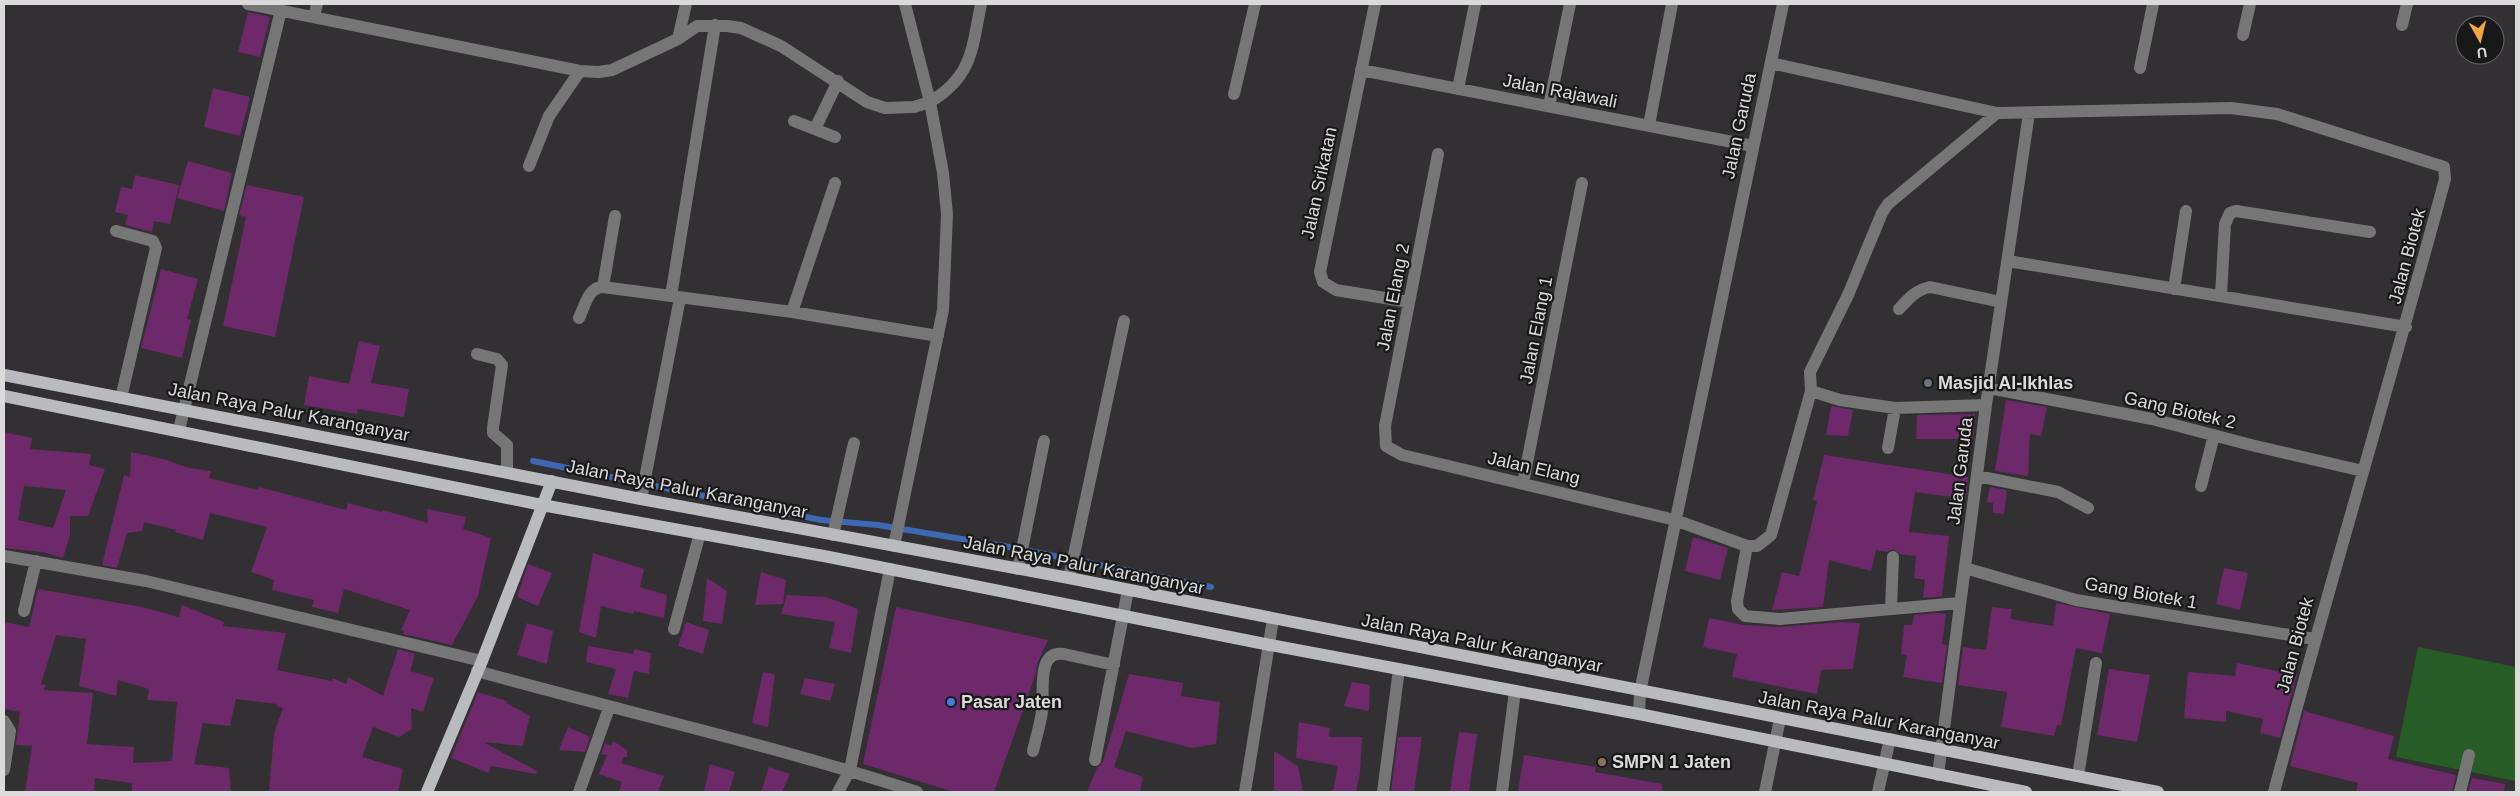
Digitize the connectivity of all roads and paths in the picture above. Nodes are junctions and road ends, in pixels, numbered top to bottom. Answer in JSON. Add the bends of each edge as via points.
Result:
{"nodes":[{"id":1,"x":248,"y":4,"type":"edge"},
{"id":2,"x":317,"y":4,"type":"edge"},
{"id":3,"x":686,"y":4,"type":"edge"},
{"id":4,"x":905,"y":4,"type":"edge"},
{"id":5,"x":981,"y":4,"type":"edge"},
{"id":6,"x":1255,"y":4,"type":"edge"},
{"id":7,"x":1375,"y":4,"type":"edge"},
{"id":8,"x":1475,"y":4,"type":"edge"},
{"id":9,"x":1570,"y":4,"type":"edge"},
{"id":10,"x":1672,"y":4,"type":"edge"},
{"id":11,"x":1783,"y":4,"type":"edge"},
{"id":12,"x":2153,"y":4,"type":"edge"},
{"id":13,"x":2250,"y":4,"type":"edge"},
{"id":14,"x":2407,"y":4,"type":"edge"},
{"id":15,"x":281,"y":10,"type":"junction"},
{"id":16,"x":314,"y":17,"type":"junction"},
{"id":17,"x":715,"y":25,"type":"junction"},
{"id":18,"x":2402,"y":25,"type":"dead end"},
{"id":19,"x":2243,"y":35,"type":"dead end"},
{"id":20,"x":678,"y":39,"type":"junction"},
{"id":21,"x":1771,"y":63,"type":"junction"},
{"id":22,"x":2140,"y":68,"type":"dead end"},
{"id":23,"x":1361,"y":70,"type":"junction"},
{"id":24,"x":580,"y":72,"type":"junction"},
{"id":25,"x":838,"y":81,"type":"junction"},
{"id":26,"x":1458,"y":90,"type":"junction"},
{"id":27,"x":1234,"y":94,"type":"dead end"},
{"id":28,"x":930,"y":102,"type":"junction"},
{"id":29,"x":1549,"y":106,"type":"junction"},
{"id":30,"x":1997,"y":113,"type":"junction"},
{"id":31,"x":2029,"y":113,"type":"junction"},
{"id":32,"x":794,"y":121,"type":"dead end"},
{"id":33,"x":1649,"y":125,"type":"junction"},
{"id":34,"x":815,"y":129,"type":"junction"},
{"id":35,"x":836,"y":137,"type":"dead end"},
{"id":36,"x":1753,"y":146,"type":"junction"},
{"id":37,"x":1438,"y":154,"type":"dead end"},
{"id":38,"x":529,"y":166,"type":"dead end"},
{"id":39,"x":1582,"y":183,"type":"dead end"},
{"id":40,"x":834,"y":184,"type":"dead end"},
{"id":41,"x":2186,"y":212,"type":"dead end"},
{"id":42,"x":614,"y":216,"type":"dead end"},
{"id":43,"x":116,"y":231,"type":"dead end"},
{"id":44,"x":2370,"y":232,"type":"dead end"},
{"id":45,"x":2008,"y":261,"type":"junction"},
{"id":46,"x":603,"y":287,"type":"junction"},
{"id":47,"x":2174,"y":289,"type":"junction"},
{"id":48,"x":2221,"y":295,"type":"junction"},
{"id":49,"x":675,"y":297,"type":"junction"},
{"id":50,"x":1410,"y":302,"type":"junction"},
{"id":51,"x":2001,"y":302,"type":"junction"},
{"id":52,"x":1899,"y":310,"type":"dead end"},
{"id":53,"x":792,"y":312,"type":"junction"},
{"id":54,"x":580,"y":318,"type":"dead end"},
{"id":55,"x":1124,"y":321,"type":"dead end"},
{"id":56,"x":2406,"y":327,"type":"junction"},
{"id":57,"x":938,"y":336,"type":"junction"},
{"id":58,"x":477,"y":354,"type":"dead end"},
{"id":59,"x":4,"y":375,"type":"edge"},
{"id":60,"x":1988,"y":388,"type":"junction"},
{"id":61,"x":1812,"y":391,"type":"junction"},
{"id":62,"x":4,"y":396,"type":"edge"},
{"id":63,"x":121,"y":398,"type":"junction"},
{"id":64,"x":1986,"y":405,"type":"junction"},
{"id":65,"x":1895,"y":408,"type":"junction"},
{"id":66,"x":184,"y":410,"type":"junction"},
{"id":67,"x":179,"y":430,"type":"junction"},
{"id":68,"x":2214,"y":435,"type":"junction"},
{"id":69,"x":1044,"y":441,"type":"dead end"},
{"id":70,"x":854,"y":443,"type":"dead end"},
{"id":71,"x":1386,"y":446,"type":"joint"},
{"id":72,"x":1888,"y":448,"type":"dead end"},
{"id":73,"x":2363,"y":471,"type":"junction"},
{"id":74,"x":508,"y":472,"type":"junction"},
{"id":75,"x":1977,"y":476,"type":"junction"},
{"id":76,"x":552,"y":481,"type":"junction"},
{"id":77,"x":1524,"y":483,"type":"junction"},
{"id":78,"x":2201,"y":486,"type":"dead end"},
{"id":79,"x":642,"y":494,"type":"junction"},
{"id":80,"x":542,"y":505,"type":"junction"},
{"id":81,"x":2088,"y":508,"type":"dead end"},
{"id":82,"x":1675,"y":520,"type":"junction"},
{"id":83,"x":834,"y":526,"type":"junction"},
{"id":84,"x":700,"y":533,"type":"junction"},
{"id":85,"x":896,"y":540,"type":"junction"},
{"id":86,"x":1747,"y":546,"type":"junction"},
{"id":87,"x":4,"y":556,"type":"edge"},
{"id":88,"x":829,"y":557,"type":"junction"},
{"id":89,"x":1893,"y":557,"type":"dead end"},
{"id":90,"x":36,"y":561,"type":"junction"},
{"id":91,"x":1019,"y":563,"type":"junction"},
{"id":92,"x":1965,"y":568,"type":"junction"},
{"id":93,"x":890,"y":569,"type":"junction"},
{"id":94,"x":1069,"y":578,"type":"junction"},
{"id":95,"x":1128,"y":590,"type":"junction"},
{"id":96,"x":1959,"y":603,"type":"junction"},
{"id":97,"x":1891,"y":608,"type":"junction"},
{"id":98,"x":24,"y":611,"type":"dead end"},
{"id":99,"x":1124,"y":614,"type":"junction"},
{"id":100,"x":1273,"y":620,"type":"junction"},
{"id":101,"x":674,"y":630,"type":"dead end"},
{"id":102,"x":2314,"y":639,"type":"junction"},
{"id":103,"x":1270,"y":645,"type":"junction"},
{"id":104,"x":2096,"y":663,"type":"dead end"},
{"id":105,"x":1114,"y":665,"type":"junction"},
{"id":106,"x":480,"y":666,"type":"junction"},
{"id":107,"x":1399,"y":669,"type":"junction"},
{"id":108,"x":1515,"y":691,"type":"junction"},
{"id":109,"x":1640,"y":692,"type":"junction"},
{"id":110,"x":609,"y":708,"type":"junction"},
{"id":111,"x":1639,"y":714,"type":"junction"},
{"id":112,"x":1780,"y":719,"type":"junction"},
{"id":113,"x":4,"y":721,"type":"edge"},
{"id":114,"x":1890,"y":739,"type":"junction"},
{"id":115,"x":1776,"y":742,"type":"junction"},
{"id":116,"x":1940,"y":748,"type":"junction"},
{"id":117,"x":1034,"y":751,"type":"dead end"},
{"id":118,"x":2469,"y":755,"type":"dead end"},
{"id":119,"x":1095,"y":760,"type":"dead end"},
{"id":120,"x":1885,"y":764,"type":"junction"},
{"id":121,"x":4,"y":770,"type":"edge"},
{"id":122,"x":850,"y":770,"type":"junction"},
{"id":123,"x":1938,"y":775,"type":"junction"},
{"id":124,"x":2078,"y":776,"type":"junction"},
{"id":125,"x":427,"y":792,"type":"edge"},
{"id":126,"x":579,"y":792,"type":"edge"},
{"id":127,"x":838,"y":792,"type":"edge"},
{"id":128,"x":917,"y":792,"type":"edge"},
{"id":129,"x":1245,"y":792,"type":"edge"},
{"id":130,"x":1383,"y":792,"type":"edge"},
{"id":131,"x":1502,"y":792,"type":"edge"},
{"id":132,"x":1765,"y":792,"type":"edge"},
{"id":133,"x":1878,"y":792,"type":"edge"},
{"id":134,"x":2026,"y":792,"type":"edge"},
{"id":135,"x":2158,"y":792,"type":"edge"},
{"id":136,"x":2274,"y":792,"type":"edge"},
{"id":137,"x":2460,"y":792,"type":"edge"}],
"edges":[{"from":1,"to":15,"type":"street"},
{"from":2,"to":16,"type":"street"},
{"from":3,"to":20,"type":"street"},
{"from":4,"to":28,"type":"street"},
{"from":5,"to":28,"type":"street","via":[[967,65],[945,93]]},
{"from":6,"to":27,"type":"street"},
{"from":7,"to":23,"type":"street","name":"Jalan Srikatan"},
{"from":8,"to":26,"type":"street"},
{"from":9,"to":29,"type":"street"},
{"from":10,"to":33,"type":"street"},
{"from":11,"to":21,"type":"street","name":"Jalan Garuda"},
{"from":12,"to":22,"type":"street"},
{"from":13,"to":19,"type":"street"},
{"from":14,"to":18,"type":"street"},
{"from":15,"to":16,"type":"street"},
{"from":15,"to":66,"type":"street"},
{"from":16,"to":24,"type":"street"},
{"from":17,"to":20,"type":"street","via":[[697,26]]},
{"from":17,"to":25,"type":"street","via":[[741,28],[781,46]]},
{"from":17,"to":49,"type":"street"},
{"from":20,"to":24,"type":"street","via":[[612,70]]},
{"from":21,"to":30,"type":"street","name":"Jalan Biotek"},
{"from":21,"to":36,"type":"street","name":"Jalan Garuda"},
{"from":23,"to":26,"type":"street","name":"Jalan Rajawali"},
{"from":23,"to":50,"type":"street","name":"Jalan Srikatan","via":[[1320,277],[1328,287],[1336,290]]},
{"from":24,"to":38,"type":"street","via":[[549,116]]},
{"from":25,"to":28,"type":"street","via":[[868,102],[885,108],[914,107]]},
{"from":25,"to":34,"type":"street"},
{"from":26,"to":29,"type":"street","name":"Jalan Rajawali"},
{"from":28,"to":57,"type":"street","via":[[947,214],[943,310]]},
{"from":29,"to":33,"type":"street","name":"Jalan Rajawali"},
{"from":30,"to":31,"type":"street","name":"Jalan Biotek"},
{"from":30,"to":61,"type":"street","via":[[1888,204],[1810,372]]},
{"from":31,"to":45,"type":"street","name":"Jalan Garuda"},
{"from":31,"to":56,"type":"street","name":"Jalan Biotek","via":[[2253,110],[2277,114],[2440,164],[2444,167],[2445,179]]},
{"from":32,"to":34,"type":"street"},
{"from":33,"to":36,"type":"street","name":"Jalan Rajawali"},
{"from":34,"to":35,"type":"street"},
{"from":36,"to":82,"type":"street","name":"Jalan Garuda"},
{"from":37,"to":50,"type":"street","name":"Jalan Elang 2"},
{"from":39,"to":77,"type":"street","name":"Jalan Elang 1"},
{"from":40,"to":53,"type":"street"},
{"from":41,"to":47,"type":"street"},
{"from":42,"to":46,"type":"street"},
{"from":43,"to":63,"type":"street","via":[[156,244]]},
{"from":44,"to":48,"type":"street","via":[[2236,211],[2230,213],[2225,224]]},
{"from":45,"to":47,"type":"street"},
{"from":45,"to":51,"type":"street","name":"Jalan Garuda"},
{"from":46,"to":49,"type":"street"},
{"from":46,"to":54,"type":"street","via":[[592,290]]},
{"from":47,"to":48,"type":"street"},
{"from":48,"to":56,"type":"street"},
{"from":49,"to":53,"type":"street"},
{"from":49,"to":79,"type":"street"},
{"from":50,"to":71,"type":"street","name":"Jalan Elang 2","via":[[1385,426]]},
{"from":51,"to":52,"type":"street","via":[[1930,286],[1920,289]]},
{"from":51,"to":60,"type":"street","name":"Jalan Garuda"},
{"from":53,"to":57,"type":"street"},
{"from":55,"to":94,"type":"street"},
{"from":56,"to":73,"type":"street","name":"Jalan Biotek"},
{"from":57,"to":85,"type":"street"},
{"from":58,"to":74,"type":"street","via":[[497,359],[502,365],[492,428],[493,433],[507,445]]},
{"from":59,"to":63,"type":"main road","name":"Jalan Raya Palur Karanganyar"},
{"from":60,"to":64,"type":"street","name":"Jalan Garuda"},
{"from":60,"to":68,"type":"street","name":"Gang Biotek 2","via":[[2152,419]]},
{"from":61,"to":65,"type":"street","via":[[1840,400]]},
{"from":61,"to":86,"type":"street","via":[[1770,535],[1757,546]]},
{"from":62,"to":67,"type":"main road"},
{"from":63,"to":66,"type":"main road","name":"Jalan Raya Palur Karanganyar"},
{"from":64,"to":65,"type":"street"},
{"from":64,"to":75,"type":"street","name":"Jalan Garuda"},
{"from":65,"to":72,"type":"street"},
{"from":66,"to":67,"type":"street"},
{"from":66,"to":74,"type":"main road","name":"Jalan Raya Palur Karanganyar"},
{"from":67,"to":80,"type":"main road"},
{"from":68,"to":73,"type":"street","name":"Gang Biotek 2"},
{"from":68,"to":78,"type":"street"},
{"from":69,"to":91,"type":"street"},
{"from":70,"to":83,"type":"street"},
{"from":71,"to":77,"type":"street","name":"Jalan Elang","via":[[1402,455]]},
{"from":73,"to":102,"type":"street","name":"Jalan Biotek"},
{"from":74,"to":76,"type":"main road","name":"Jalan Raya Palur Karanganyar"},
{"from":75,"to":81,"type":"street","via":[[2058,492]]},
{"from":75,"to":92,"type":"street","name":"Jalan Garuda"},
{"from":76,"to":79,"type":"main road","name":"Jalan Raya Palur Karanganyar"},
{"from":76,"to":80,"type":"main road"},
{"from":77,"to":82,"type":"street","name":"Jalan Elang"},
{"from":79,"to":83,"type":"main road","name":"Jalan Raya Palur Karanganyar"},
{"from":80,"to":84,"type":"main road"},
{"from":80,"to":106,"type":"main road"},
{"from":82,"to":86,"type":"street","name":"Jalan Elang"},
{"from":82,"to":109,"type":"street","name":"Jalan Garuda"},
{"from":83,"to":85,"type":"main road","name":"Jalan Raya Palur Karanganyar"},
{"from":83,"to":88,"type":"main road"},
{"from":84,"to":88,"type":"main road"},
{"from":84,"to":101,"type":"street"},
{"from":85,"to":91,"type":"main road","name":"Jalan Raya Palur Karanganyar"},
{"from":85,"to":93,"type":"main road"},
{"from":86,"to":97,"type":"street","via":[[1737,601],[1738,609],[1746,616],[1780,619]]},
{"from":87,"to":90,"type":"street"},
{"from":88,"to":93,"type":"main road"},
{"from":89,"to":97,"type":"street"},
{"from":90,"to":98,"type":"street"},
{"from":90,"to":106,"type":"street","via":[[146,582]]},
{"from":91,"to":94,"type":"main road","name":"Jalan Raya Palur Karanganyar"},
{"from":92,"to":96,"type":"street","name":"Jalan Garuda"},
{"from":92,"to":102,"type":"street","name":"Gang Biotek 1","via":[[2076,600]]},
{"from":93,"to":99,"type":"main road"},
{"from":93,"to":122,"type":"street"},
{"from":94,"to":95,"type":"main road","name":"Jalan Raya Palur Karanganyar"},
{"from":95,"to":99,"type":"street"},
{"from":95,"to":100,"type":"main road","name":"Jalan Raya Palur Karanganyar"},
{"from":96,"to":97,"type":"street"},
{"from":96,"to":116,"type":"street","name":"Jalan Garuda"},
{"from":99,"to":103,"type":"main road"},
{"from":99,"to":105,"type":"street"},
{"from":100,"to":103,"type":"street"},
{"from":100,"to":109,"type":"main road","name":"Jalan Raya Palur Karanganyar"},
{"from":102,"to":136,"type":"street","name":"Jalan Biotek"},
{"from":103,"to":107,"type":"main road"},
{"from":103,"to":129,"type":"street"},
{"from":104,"to":124,"type":"street"},
{"from":105,"to":117,"type":"street","via":[[1064,654],[1050,656],[1041,690],[1042,712]]},
{"from":105,"to":119,"type":"street"},
{"from":106,"to":110,"type":"street"},
{"from":106,"to":125,"type":"main road"},
{"from":107,"to":108,"type":"main road"},
{"from":107,"to":130,"type":"street"},
{"from":108,"to":111,"type":"main road"},
{"from":108,"to":131,"type":"street"},
{"from":109,"to":111,"type":"street","name":"Jalan Garuda"},
{"from":109,"to":112,"type":"main road","name":"Jalan Raya Palur Karanganyar"},
{"from":110,"to":122,"type":"street"},
{"from":110,"to":126,"type":"street"},
{"from":111,"to":115,"type":"main road"},
{"from":112,"to":114,"type":"main road","name":"Jalan Raya Palur Karanganyar"},
{"from":112,"to":115,"type":"street"},
{"from":113,"to":121,"type":"street","via":[[10,731]]},
{"from":114,"to":116,"type":"main road","name":"Jalan Raya Palur Karanganyar"},
{"from":114,"to":120,"type":"street"},
{"from":115,"to":120,"type":"main road"},
{"from":115,"to":132,"type":"street"},
{"from":116,"to":123,"type":"street","name":"Jalan Garuda"},
{"from":116,"to":124,"type":"main road","name":"Jalan Raya Palur Karanganyar"},
{"from":118,"to":137,"type":"street"},
{"from":120,"to":123,"type":"main road"},
{"from":120,"to":133,"type":"street"},
{"from":122,"to":127,"type":"street"},
{"from":122,"to":128,"type":"street"},
{"from":123,"to":134,"type":"main road"},
{"from":124,"to":135,"type":"main road","name":"Jalan Raya Palur Karanganyar"}]}
